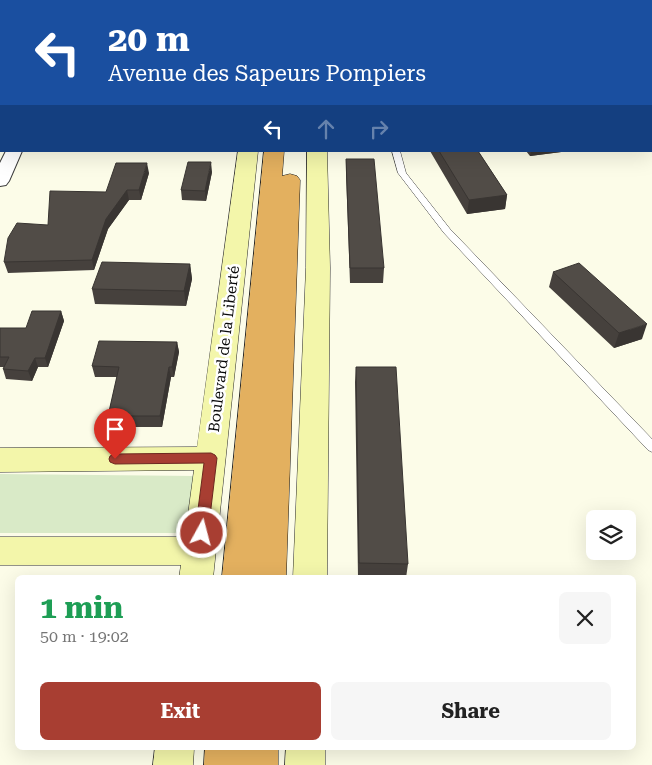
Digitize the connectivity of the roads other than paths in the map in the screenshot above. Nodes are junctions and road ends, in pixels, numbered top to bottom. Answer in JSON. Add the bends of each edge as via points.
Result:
{"nodes":[{"id":1,"x":14,"y":152,"type":"edge"},
{"id":2,"x":248,"y":152,"type":"edge"},
{"id":3,"x":274,"y":152,"type":"edge"},
{"id":4,"x":292,"y":152,"type":"edge"},
{"id":5,"x":317,"y":152,"type":"edge"},
{"id":6,"x":396,"y":152,"type":"edge"},
{"id":7,"x":0,"y":181,"type":"edge"},
{"id":8,"x":652,"y":446,"type":"edge"},
{"id":9,"x":211,"y":458,"type":"junction"},
{"id":10,"x":0,"y":460,"type":"edge"},
{"id":11,"x":0,"y":551,"type":"edge"},
{"id":12,"x":198,"y":564,"type":"edge"},
{"id":13,"x":239,"y":575,"type":"edge"},
{"id":14,"x":269,"y":575,"type":"edge"},
{"id":15,"x":310,"y":575,"type":"edge"},
{"id":16,"x":175,"y":750,"type":"edge"},
{"id":17,"x":225,"y":750,"type":"edge"},
{"id":18,"x":259,"y":750,"type":"edge"},
{"id":19,"x":306,"y":750,"type":"edge"},
{"id":20,"x":173,"y":765,"type":"edge"},
{"id":21,"x":224,"y":765,"type":"edge"},
{"id":22,"x":258,"y":765,"type":"edge"},
{"id":23,"x":305,"y":765,"type":"edge"}],
"edges":[{"from":1,"to":7,"type":"street"},
{"from":2,"to":9,"type":"main road","name":"Boulevard de la Liberté"},
{"from":3,"to":13,"type":"highway","name":"Boulevard de la Liberté"},
{"from":4,"to":14,"type":"highway"},
{"from":5,"to":15,"type":"main road","via":[[318,268]]},
{"from":6,"to":8,"type":"lane","via":[[402,173],[447,231]]},
{"from":9,"to":10,"type":"main road"},
{"from":9,"to":12,"type":"main road","name":"Boulevard de la Liberté"},
{"from":11,"to":12,"type":"main road"},
{"from":16,"to":20,"type":"main road"},
{"from":17,"to":21,"type":"highway"},
{"from":18,"to":22,"type":"highway"},
{"from":19,"to":23,"type":"main road"}]}
